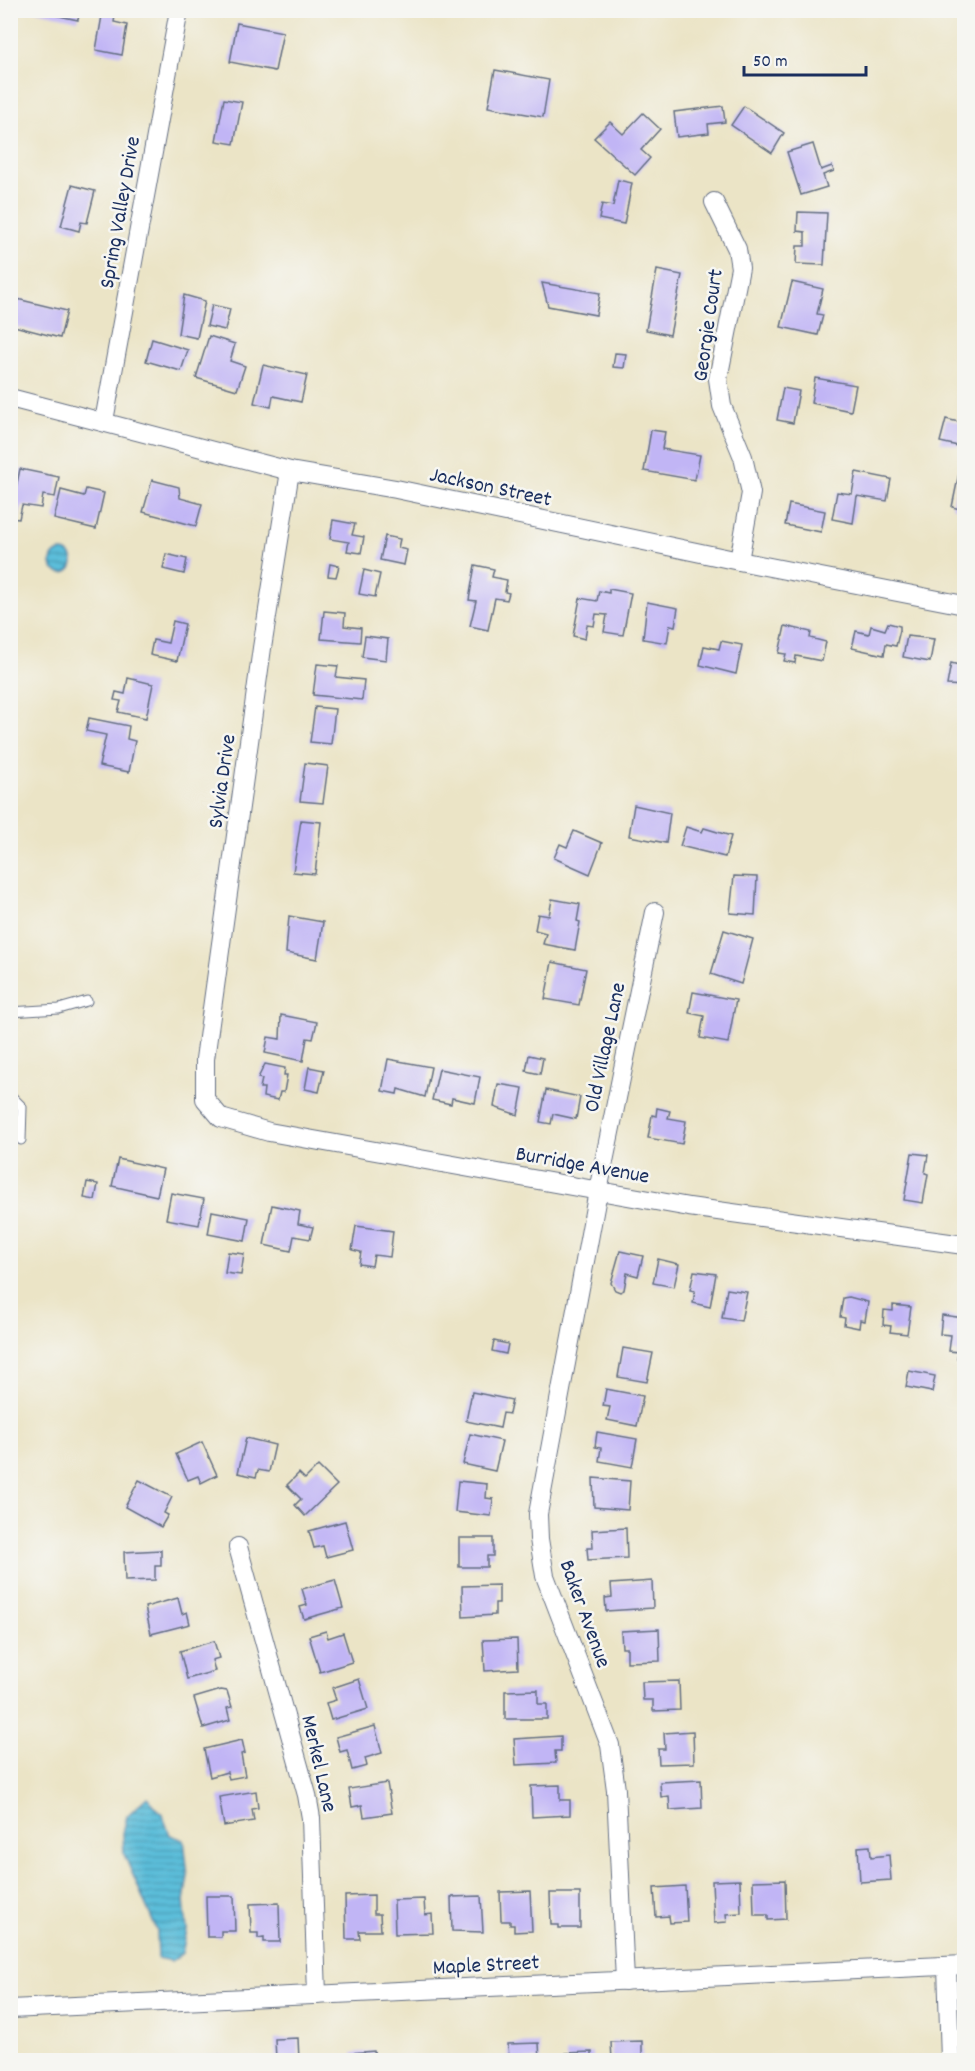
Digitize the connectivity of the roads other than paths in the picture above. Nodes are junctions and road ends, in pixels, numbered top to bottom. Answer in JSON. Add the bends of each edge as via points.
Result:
{"nodes":[{"id":1,"x":179,"y":10,"type":"edge"},
{"id":2,"x":714,"y":202,"type":"dead end"},
{"id":3,"x":10,"y":398,"type":"edge"},
{"id":4,"x":104,"y":422,"type":"junction"},
{"id":5,"x":290,"y":471,"type":"junction"},
{"id":6,"x":739,"y":561,"type":"junction"},
{"id":7,"x":964,"y":605,"type":"edge"},
{"id":8,"x":655,"y":912,"type":"dead end"},
{"id":9,"x":87,"y":1001,"type":"dead end"},
{"id":10,"x":10,"y":1012,"type":"edge"},
{"id":11,"x":10,"y":1095,"type":"edge"},
{"id":12,"x":205,"y":1099,"type":"joint"},
{"id":13,"x":21,"y":1140,"type":"dead end"},
{"id":14,"x":598,"y":1191,"type":"junction"},
{"id":15,"x":964,"y":1245,"type":"edge"},
{"id":16,"x":238,"y":1547,"type":"dead end"},
{"id":17,"x":956,"y":1966,"type":"edge"},
{"id":18,"x":625,"y":1981,"type":"junction"},
{"id":19,"x":317,"y":1995,"type":"junction"},
{"id":20,"x":10,"y":2009,"type":"edge"},
{"id":21,"x":950,"y":2061,"type":"edge"}],
"edges":[{"from":1,"to":4,"type":"street","name":"Spring Valley Drive"},
{"from":2,"to":6,"type":"street","name":"Georgie Court","via":[[737,249],[740,268],[718,379],[722,406],[744,457],[751,493]]},
{"from":3,"to":4,"type":"street","name":"Jackson Street"},
{"from":4,"to":5,"type":"street","name":"Jackson Street"},
{"from":5,"to":6,"type":"street","name":"Jackson Street","via":[[396,489]]},
{"from":5,"to":12,"type":"street","name":"Sylvia Drive","via":[[205,1059]]},
{"from":6,"to":7,"type":"street","name":"Jackson Street"},
{"from":8,"to":14,"type":"street","name":"Old Village Lane"},
{"from":9,"to":10,"type":"lane","via":[[59,1010]]},
{"from":11,"to":13,"type":"lane","via":[[22,1107]]},
{"from":12,"to":14,"type":"street","name":"Burridge Avenue","via":[[221,1118],[269,1132]]},
{"from":14,"to":15,"type":"street","name":"Burridge Avenue"},
{"from":14,"to":18,"type":"street","name":"Baker Avenue","via":[[542,1484],[539,1539],[545,1576],[610,1745],[616,1790]]},
{"from":16,"to":19,"type":"street","name":"Merkel Lane","via":[[307,1795]]},
{"from":17,"to":18,"type":"street","name":"Maple Street"},
{"from":17,"to":21,"type":"street"},
{"from":18,"to":19,"type":"street","name":"Maple Street"},
{"from":19,"to":20,"type":"street","name":"Maple Street"}]}
